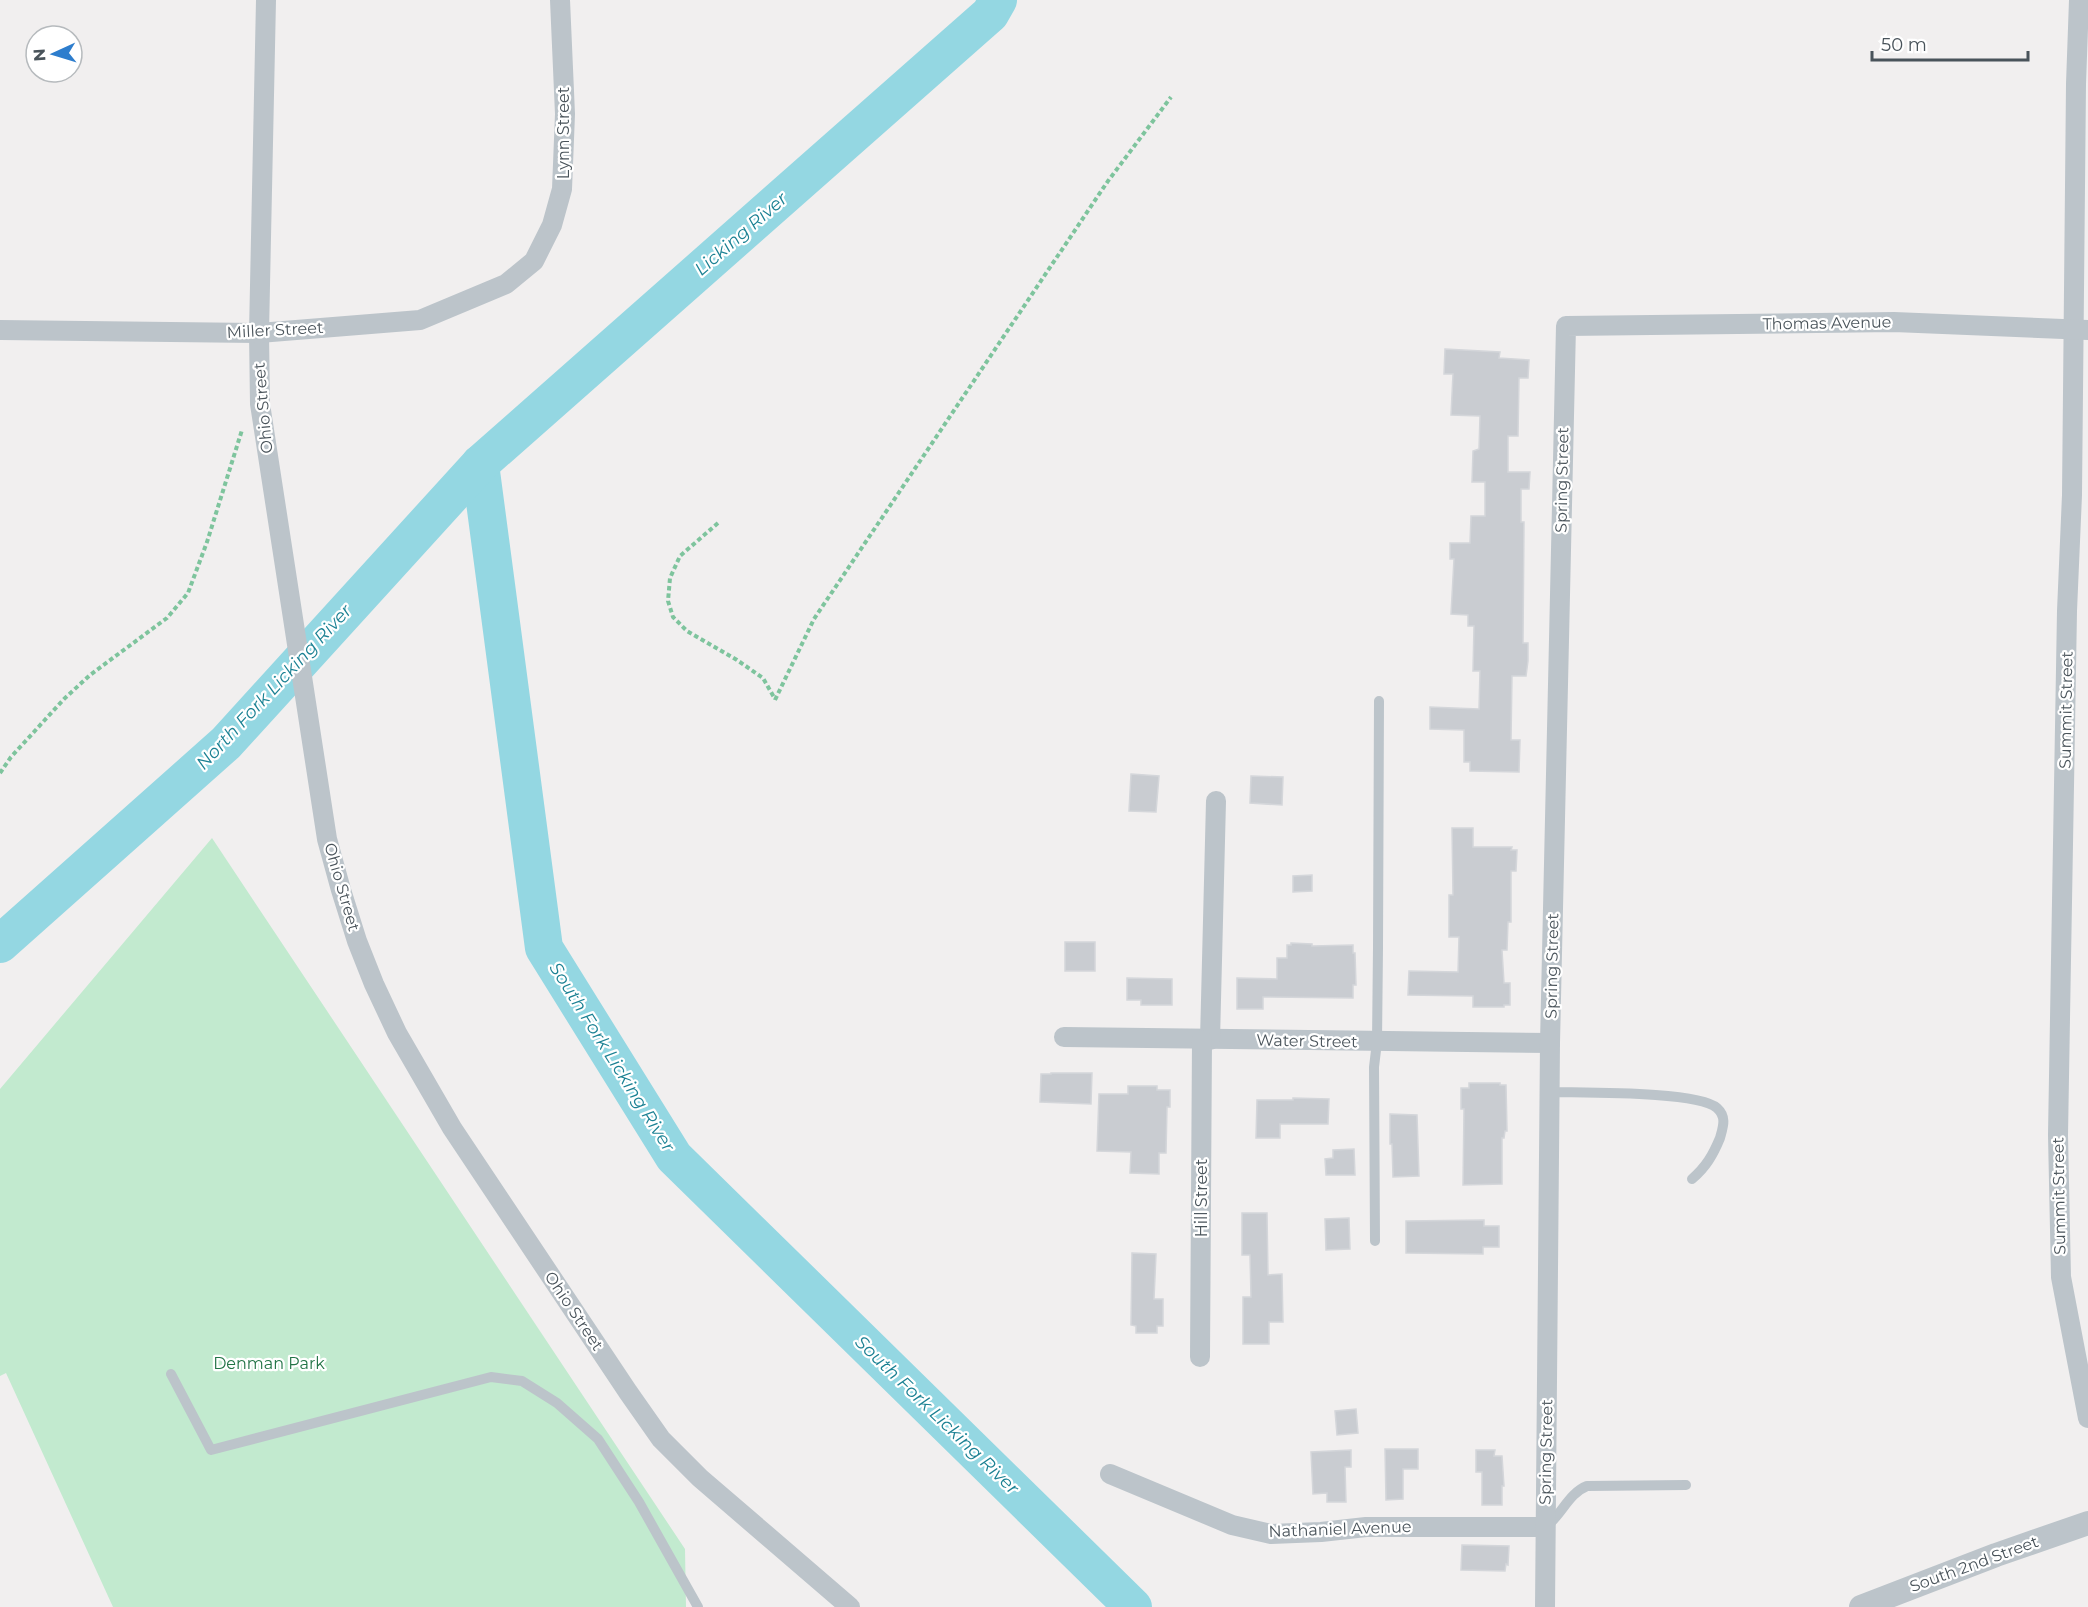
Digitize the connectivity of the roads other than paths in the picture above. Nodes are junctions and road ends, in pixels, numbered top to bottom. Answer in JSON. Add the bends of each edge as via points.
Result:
{"nodes":[{"id":1,"x":266,"y":0,"type":"edge"},
{"id":2,"x":560,"y":0,"type":"edge"},
{"id":3,"x":2079,"y":0,"type":"edge"},
{"id":4,"x":534,"y":261,"type":"joint"},
{"id":5,"x":1566,"y":326,"type":"joint"},
{"id":6,"x":0,"y":330,"type":"edge"},
{"id":7,"x":2082,"y":330,"type":"edge"},
{"id":8,"x":259,"y":333,"type":"junction"},
{"id":9,"x":1380,"y":701,"type":"dead end"},
{"id":10,"x":1216,"y":801,"type":"dead end"},
{"id":11,"x":1064,"y":1037,"type":"dead end"},
{"id":12,"x":1206,"y":1040,"type":"junction"},
{"id":13,"x":1377,"y":1042,"type":"junction"},
{"id":14,"x":1550,"y":1043,"type":"junction"},
{"id":15,"x":1550,"y":1092,"type":"junction"},
{"id":16,"x":1692,"y":1179,"type":"dead end"},
{"id":17,"x":1374,"y":1241,"type":"dead end"},
{"id":18,"x":1200,"y":1357,"type":"dead end"},
{"id":19,"x":171,"y":1374,"type":"dead end"},
{"id":20,"x":2088,"y":1418,"type":"edge"},
{"id":21,"x":1110,"y":1474,"type":"dead end"},
{"id":22,"x":1686,"y":1485,"type":"dead end"},
{"id":23,"x":2088,"y":1523,"type":"edge"},
{"id":24,"x":1545,"y":1527,"type":"junction"},
{"id":25,"x":698,"y":1607,"type":"edge"},
{"id":26,"x":850,"y":1607,"type":"edge"},
{"id":27,"x":1545,"y":1607,"type":"edge"},
{"id":28,"x":1861,"y":1607,"type":"edge"}],
"edges":[{"from":1,"to":8,"type":"street","name":"Ohio Street"},
{"from":2,"to":4,"type":"street","name":"Lynn Street","via":[[565,114],[562,189],[552,225]]},
{"from":3,"to":7,"type":"street","name":"Summit Street","via":[[2076,84]]},
{"from":4,"to":8,"type":"street","name":"Miller Street","via":[[506,284],[420,320]]},
{"from":5,"to":7,"type":"street","name":"Thomas Avenue","via":[[1894,322]]},
{"from":5,"to":14,"type":"street","name":"Spring Street"},
{"from":6,"to":8,"type":"street","name":"Miller Street"},
{"from":7,"to":20,"type":"street","name":"Summit Street","via":[[2067,611],[2059,1190],[2061,1277]]},
{"from":8,"to":26,"type":"street","name":"Ohio Street","via":[[260,404],[327,839],[357,941],[397,1033],[452,1128],[661,1439],[700,1478]]},
{"from":9,"to":13,"type":"lane"},
{"from":10,"to":12,"type":"street","name":"Hill Street"},
{"from":11,"to":12,"type":"street","name":"Water Street"},
{"from":12,"to":13,"type":"street","name":"Water Street"},
{"from":12,"to":18,"type":"street","name":"Hill Street"},
{"from":13,"to":14,"type":"street","name":"Water Street"},
{"from":13,"to":17,"type":"lane"},
{"from":14,"to":15,"type":"street","name":"Spring Street"},
{"from":15,"to":16,"type":"lane","via":[[1669,1095],[1699,1100],[1717,1108],[1724,1122],[1721,1134],[1709,1162]]},
{"from":15,"to":24,"type":"street","name":"Spring Street"},
{"from":19,"to":25,"type":"lane","via":[[211,1450],[491,1377],[522,1381],[557,1403],[598,1439],[639,1502]]},
{"from":21,"to":24,"type":"street","name":"Nathaniel Avenue","via":[[1232,1525],[1271,1534],[1366,1527]]},
{"from":22,"to":24,"type":"lane","via":[[1587,1486],[1578,1490]]},
{"from":23,"to":28,"type":"street","name":"South 2nd Street"},
{"from":24,"to":27,"type":"street","name":"Spring Street"}]}
